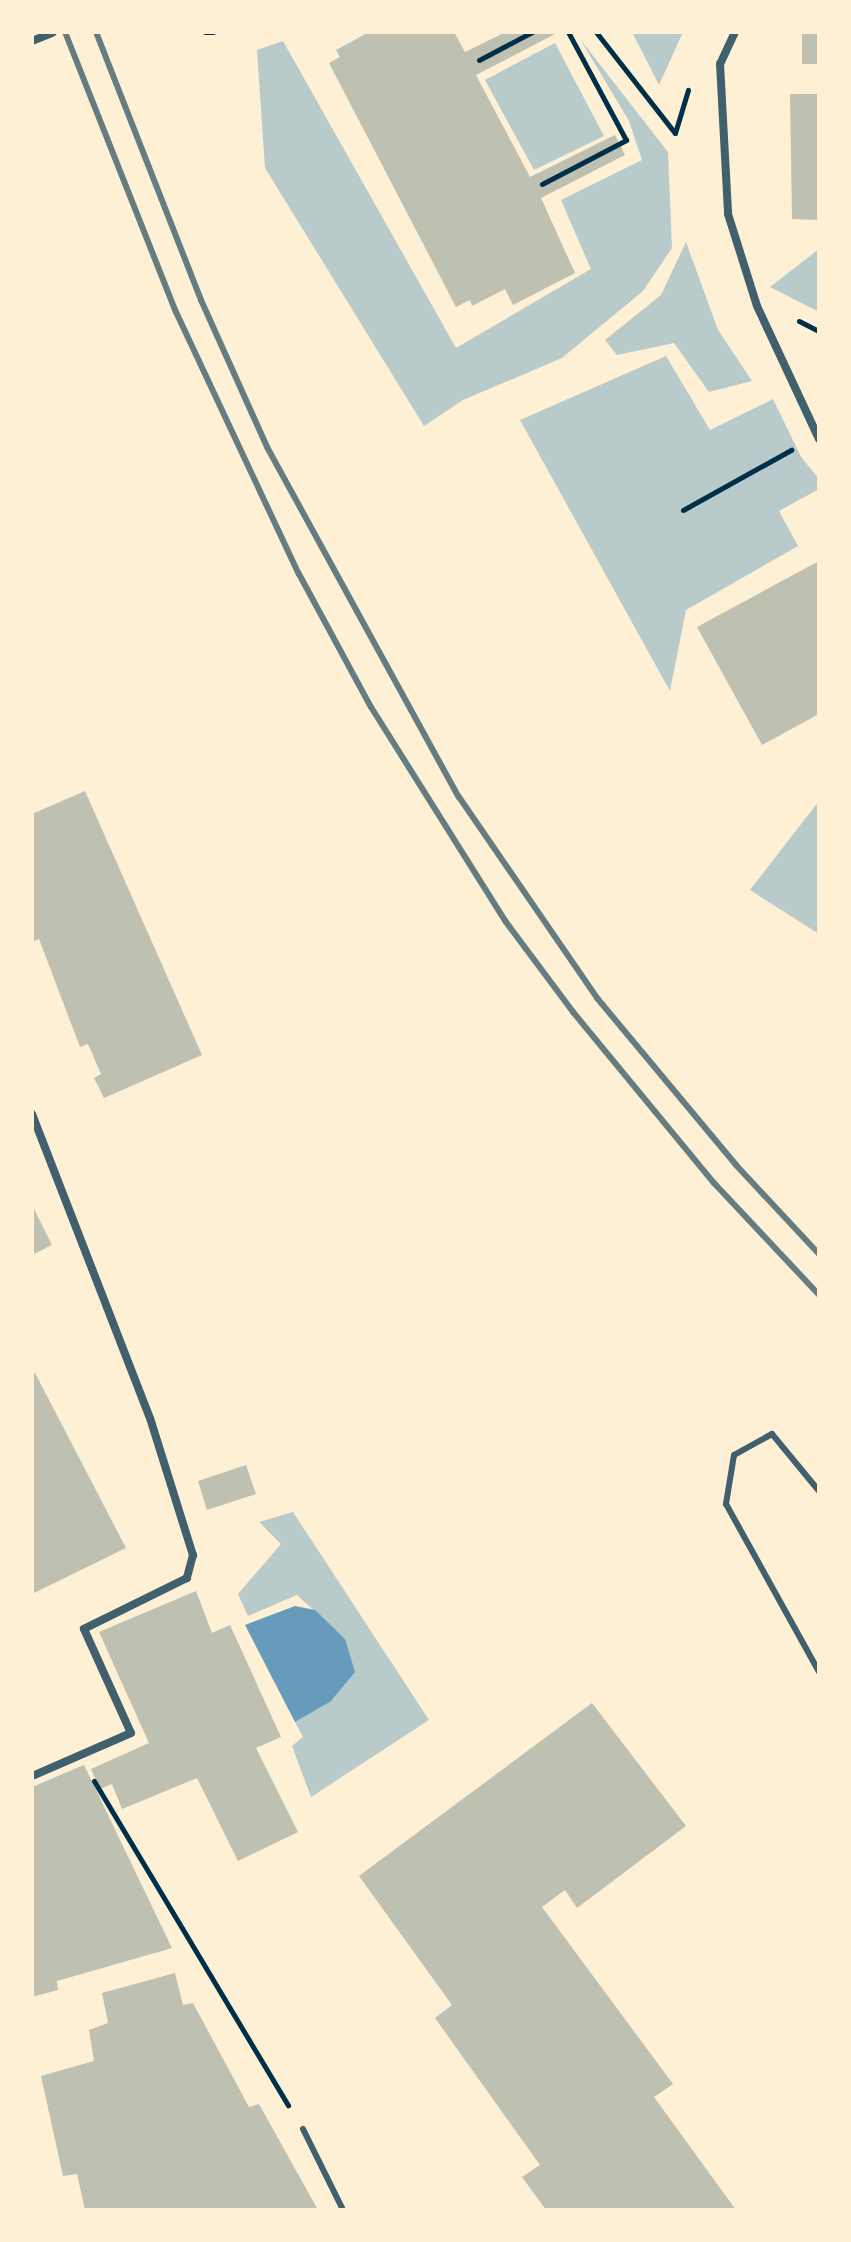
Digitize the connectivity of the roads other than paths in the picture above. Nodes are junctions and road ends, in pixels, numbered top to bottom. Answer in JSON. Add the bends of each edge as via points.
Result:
{"nodes":[{"id":1,"x":735,"y":32,"type":"edge"},
{"id":2,"x":52,"y":33,"type":"edge"},
{"id":3,"x":32,"y":41,"type":"edge"},
{"id":4,"x":818,"y":438,"type":"edge"},
{"id":5,"x":32,"y":1114,"type":"edge"},
{"id":6,"x":819,"y":1491,"type":"edge"},
{"id":7,"x":819,"y":1672,"type":"edge"},
{"id":8,"x":32,"y":1776,"type":"edge"},
{"id":9,"x":303,"y":2129,"type":"road end"},
{"id":10,"x":343,"y":2210,"type":"edge"}],
"edges":[{"from":1,"to":4,"type":"street","via":[[720,64],[728,214],[757,306]]},
{"from":2,"to":3,"type":"street"},
{"from":5,"to":8,"type":"street","via":[[150,1418],[193,1555],[187,1578],[84,1629],[131,1733]]},
{"from":6,"to":7,"type":"lane","via":[[772,1434],[734,1455],[726,1504]]},
{"from":9,"to":10,"type":"lane"}]}
